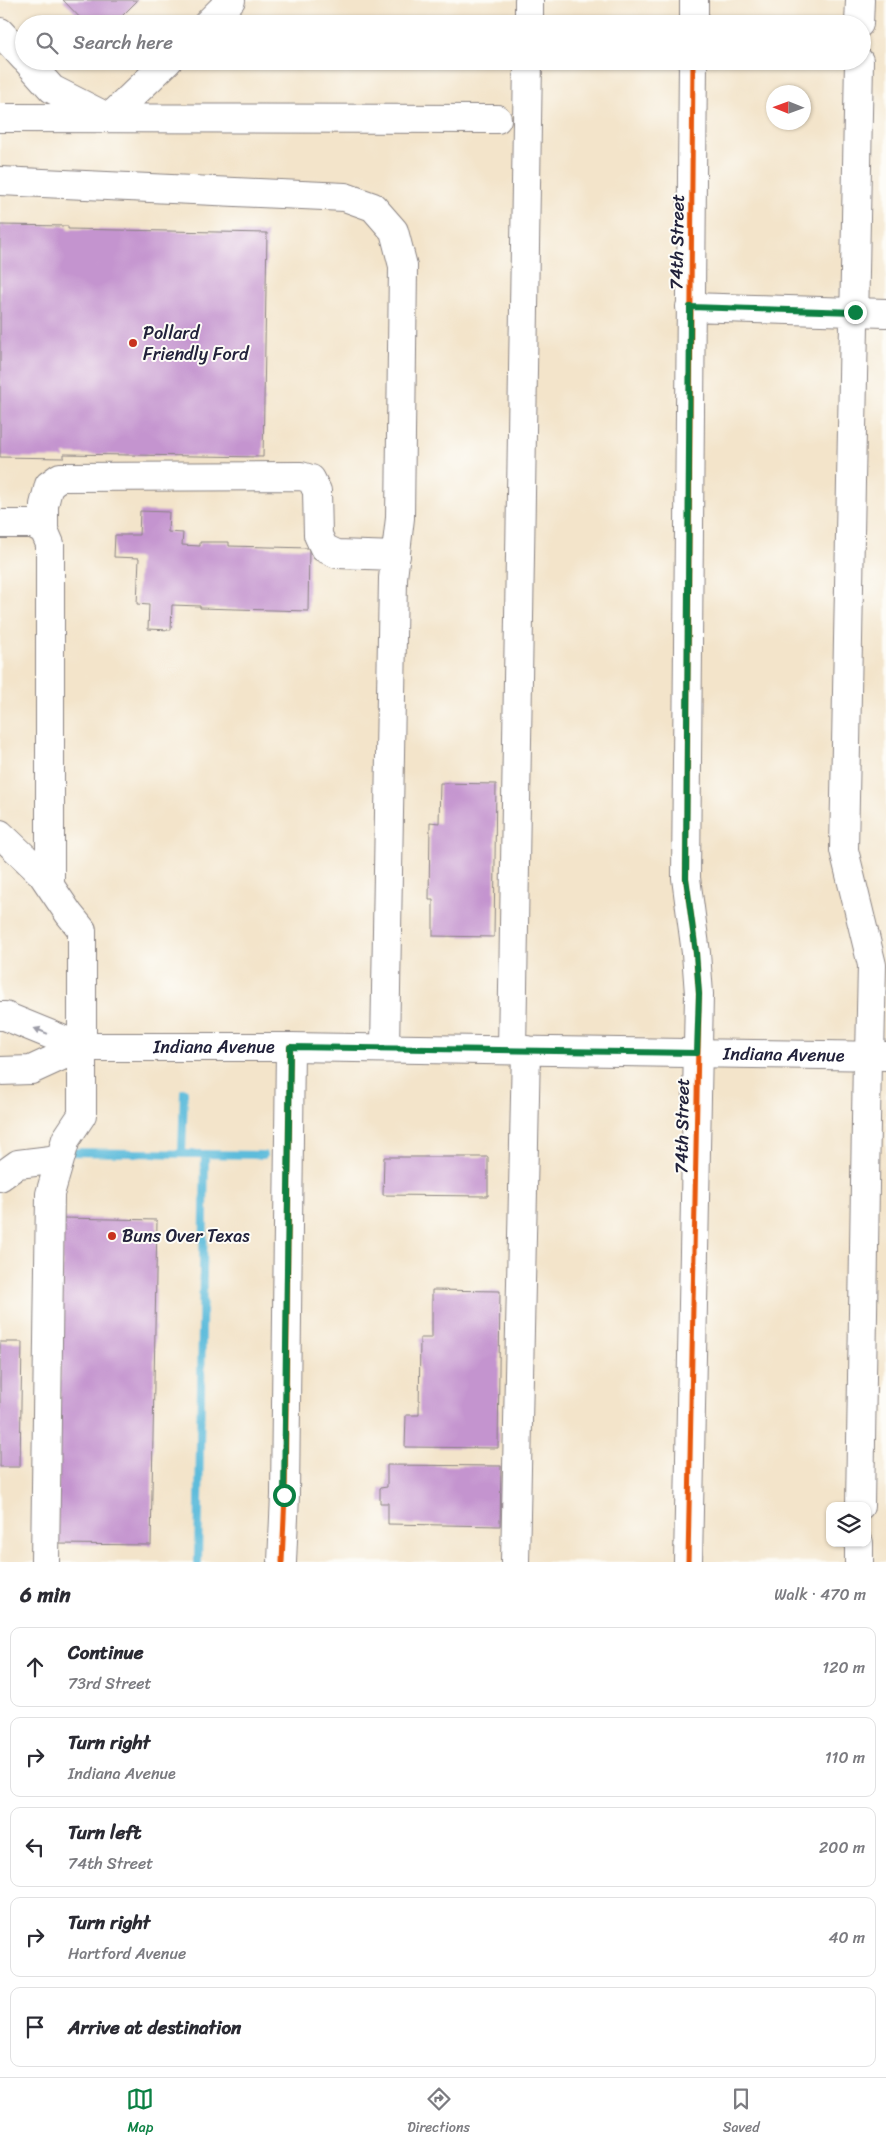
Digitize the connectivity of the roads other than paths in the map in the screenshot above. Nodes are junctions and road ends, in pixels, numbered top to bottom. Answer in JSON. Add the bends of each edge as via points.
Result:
{"nodes":[{"id":1,"x":231,"y":0,"type":"edge"},
{"id":2,"x":529,"y":0,"type":"edge"},
{"id":3,"x":694,"y":0,"type":"edge"},
{"id":4,"x":860,"y":0,"type":"edge"},
{"id":5,"x":216,"y":15,"type":"edge"},
{"id":6,"x":529,"y":15,"type":"edge"},
{"id":7,"x":694,"y":15,"type":"edge"},
{"id":8,"x":859,"y":15,"type":"edge"},
{"id":9,"x":0,"y":32,"type":"edge"},
{"id":10,"x":15,"y":48,"type":"edge"},
{"id":11,"x":35,"y":70,"type":"edge"},
{"id":12,"x":159,"y":70,"type":"edge"},
{"id":13,"x":528,"y":70,"type":"edge"},
{"id":14,"x":693,"y":70,"type":"edge"},
{"id":15,"x":859,"y":70,"type":"edge"},
{"id":16,"x":0,"y":118,"type":"edge"},
{"id":17,"x":109,"y":118,"type":"junction"},
{"id":18,"x":497,"y":119,"type":"dead end"},
{"id":19,"x":0,"y":181,"type":"edge"},
{"id":20,"x":690,"y":307,"type":"junction"},
{"id":21,"x":855,"y":312,"type":"junction"},
{"id":22,"x":886,"y":313,"type":"edge"},
{"id":23,"x":0,"y":524,"type":"edge"},
{"id":24,"x":44,"y":530,"type":"junction"},
{"id":25,"x":396,"y":556,"type":"junction"},
{"id":26,"x":0,"y":834,"type":"edge"},
{"id":27,"x":50,"y":885,"type":"junction"},
{"id":28,"x":2,"y":1015,"type":"edge"},
{"id":29,"x":81,"y":1047,"type":"junction"},
{"id":30,"x":290,"y":1047,"type":"junction"},
{"id":31,"x":385,"y":1048,"type":"junction"},
{"id":32,"x":519,"y":1050,"type":"junction"},
{"id":33,"x":697,"y":1053,"type":"junction"},
{"id":34,"x":874,"y":1056,"type":"edge"},
{"id":35,"x":0,"y":1071,"type":"edge"},
{"id":36,"x":60,"y":1160,"type":"junction"},
{"id":37,"x":0,"y":1177,"type":"edge"},
{"id":38,"x":860,"y":1502,"type":"edge"},
{"id":39,"x":859,"y":1547,"type":"edge"},
{"id":40,"x":45,"y":1562,"type":"edge"},
{"id":41,"x":282,"y":1562,"type":"edge"},
{"id":42,"x":515,"y":1562,"type":"edge"},
{"id":43,"x":688,"y":1562,"type":"edge"},
{"id":44,"x":859,"y":1562,"type":"edge"}],
"edges":[{"from":1,"to":5,"type":"street"},
{"from":2,"to":6,"type":"street"},
{"from":3,"to":7,"type":"street"},
{"from":4,"to":8,"type":"street"},
{"from":9,"to":10,"type":"street"},
{"from":11,"to":17,"type":"street","via":[[52,89]]},
{"from":12,"to":17,"type":"street"},
{"from":13,"to":32,"type":"street"},
{"from":14,"to":20,"type":"street","name":"74th Street"},
{"from":15,"to":21,"type":"street"},
{"from":16,"to":17,"type":"street"},
{"from":17,"to":18,"type":"street"},
{"from":19,"to":25,"type":"street","via":[[345,198],[373,207],[394,231],[403,266],[400,518]]},
{"from":20,"to":21,"type":"street"},
{"from":20,"to":33,"type":"street","name":"74th Street","via":[[686,878],[699,994]]},
{"from":21,"to":22,"type":"street"},
{"from":21,"to":34,"type":"street","via":[[844,850],[872,965]]},
{"from":23,"to":24,"type":"street","via":[[33,524]]},
{"from":24,"to":25,"type":"street","via":[[44,506],[49,486],[60,477],[301,476],[311,480],[317,492],[318,535],[324,548],[337,554]]},
{"from":24,"to":27,"type":"street","via":[[50,544]]},
{"from":25,"to":31,"type":"street","via":[[391,655]]},
{"from":26,"to":27,"type":"street"},
{"from":27,"to":29,"type":"street","via":[[82,930]]},
{"from":29,"to":28,"type":"street","name":"Indiana Avenue","one_way":true},
{"from":29,"to":30,"type":"street","name":"Indiana Avenue"},
{"from":29,"to":35,"type":"street","name":"Indiana Avenue","via":[[30,1070]]},
{"from":29,"to":36,"type":"street","via":[[82,1115],[66,1139]]},
{"from":30,"to":31,"type":"street","name":"Indiana Avenue"},
{"from":30,"to":41,"type":"street"},
{"from":31,"to":32,"type":"street","name":"Indiana Avenue"},
{"from":32,"to":33,"type":"street","name":"Indiana Avenue"},
{"from":32,"to":42,"type":"street"},
{"from":33,"to":34,"type":"street","name":"Indiana Avenue"},
{"from":33,"to":43,"type":"street","name":"74th Street"},
{"from":34,"to":38,"type":"street"},
{"from":36,"to":37,"type":"street","via":[[18,1164]]},
{"from":36,"to":40,"type":"street","via":[[50,1194],[49,1213]]},
{"from":39,"to":44,"type":"street"}]}
